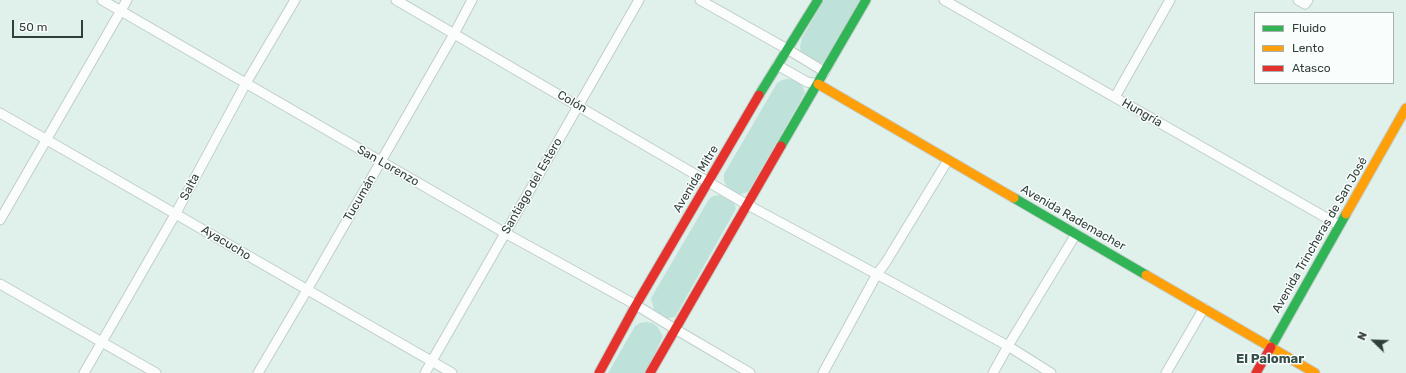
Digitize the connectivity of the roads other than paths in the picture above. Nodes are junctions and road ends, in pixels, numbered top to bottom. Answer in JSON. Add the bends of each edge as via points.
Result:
{"nodes":[{"id":1,"x":102,"y":0,"type":"edge"},
{"id":2,"x":127,"y":0,"type":"edge"},
{"id":3,"x":295,"y":0,"type":"edge"},
{"id":4,"x":396,"y":0,"type":"edge"},
{"id":5,"x":472,"y":0,"type":"edge"},
{"id":6,"x":640,"y":0,"type":"edge"},
{"id":7,"x":700,"y":0,"type":"edge"},
{"id":8,"x":818,"y":0,"type":"edge"},
{"id":9,"x":866,"y":0,"type":"edge"},
{"id":10,"x":944,"y":0,"type":"edge"},
{"id":11,"x":1170,"y":0,"type":"edge"},
{"id":12,"x":121,"y":11,"type":"junction"},
{"id":13,"x":454,"y":34,"type":"junction"},
{"id":14,"x":787,"y":48,"type":"junction"},
{"id":15,"x":777,"y":65,"type":"junction"},
{"id":16,"x":825,"y":72,"type":"junction"},
{"id":17,"x":246,"y":83,"type":"junction"},
{"id":18,"x":818,"y":84,"type":"junction"},
{"id":19,"x":1115,"y":97,"type":"junction"},
{"id":20,"x":579,"y":106,"type":"junction"},
{"id":21,"x":1406,"y":108,"type":"edge"},
{"id":22,"x":0,"y":113,"type":"edge"},
{"id":23,"x":1403,"y":122,"type":"edge"},
{"id":24,"x":46,"y":139,"type":"junction"},
{"id":25,"x":948,"y":160,"type":"junction"},
{"id":26,"x":381,"y":161,"type":"junction"},
{"id":27,"x":708,"y":181,"type":"junction"},
{"id":28,"x":746,"y":204,"type":"junction"},
{"id":29,"x":176,"y":213,"type":"junction"},
{"id":30,"x":0,"y":220,"type":"edge"},
{"id":31,"x":1339,"y":226,"type":"junction"},
{"id":32,"x":505,"y":233,"type":"junction"},
{"id":33,"x":1076,"y":234,"type":"junction"},
{"id":34,"x":877,"y":274,"type":"junction"},
{"id":35,"x":0,"y":284,"type":"edge"},
{"id":36,"x":307,"y":290,"type":"junction"},
{"id":37,"x":636,"y":305,"type":"junction"},
{"id":38,"x":1204,"y":308,"type":"junction"},
{"id":39,"x":675,"y":330,"type":"junction"},
{"id":40,"x":102,"y":342,"type":"junction"},
{"id":41,"x":1008,"y":346,"type":"junction"},
{"id":42,"x":1271,"y":347,"type":"junction"},
{"id":43,"x":432,"y":362,"type":"junction"},
{"id":44,"x":84,"y":373,"type":"edge"},
{"id":45,"x":156,"y":373,"type":"edge"},
{"id":46,"x":258,"y":373,"type":"edge"},
{"id":47,"x":425,"y":373,"type":"edge"},
{"id":48,"x":452,"y":373,"type":"edge"},
{"id":49,"x":599,"y":373,"type":"edge"},
{"id":50,"x":650,"y":373,"type":"edge"},
{"id":51,"x":750,"y":373,"type":"edge"},
{"id":52,"x":823,"y":373,"type":"edge"},
{"id":53,"x":993,"y":373,"type":"edge"},
{"id":54,"x":1051,"y":373,"type":"edge"},
{"id":55,"x":1166,"y":373,"type":"edge"},
{"id":56,"x":1256,"y":373,"type":"edge"},
{"id":57,"x":1315,"y":373,"type":"edge"}],
"edges":[{"from":1,"to":12,"type":"street","name":"San Lorenzo"},
{"from":2,"to":12,"type":"street"},
{"from":3,"to":17,"type":"street","name":"Salta"},
{"from":4,"to":13,"type":"street","name":"Colón"},
{"from":5,"to":13,"type":"street","name":"Tucumán"},
{"from":6,"to":20,"type":"street","name":"Santiago del Estero"},
{"from":7,"to":14,"type":"street"},
{"from":8,"to":14,"type":"main road","name":"Avenida Mitre"},
{"from":9,"to":16,"type":"main road"},
{"from":10,"to":19,"type":"street","name":"Hungría"},
{"from":11,"to":19,"type":"street"},
{"from":12,"to":17,"type":"street","name":"San Lorenzo"},
{"from":12,"to":24,"type":"street"},
{"from":13,"to":20,"type":"street","name":"Colón"},
{"from":13,"to":26,"type":"street","name":"Tucumán"},
{"from":14,"to":15,"type":"main road","name":"Avenida Mitre"},
{"from":14,"to":16,"type":"street"},
{"from":15,"to":18,"type":"street","via":[[807,82]]},
{"from":15,"to":27,"type":"main road","name":"Avenida Mitre"},
{"from":16,"to":18,"type":"main road"},
{"from":17,"to":26,"type":"street","name":"San Lorenzo"},
{"from":17,"to":29,"type":"street","name":"Salta"},
{"from":18,"to":25,"type":"main road","name":"Avenida Rademacher"},
{"from":18,"to":28,"type":"main road"},
{"from":19,"to":31,"type":"street","name":"Hungría"},
{"from":20,"to":27,"type":"street","name":"Colón"},
{"from":20,"to":32,"type":"street","name":"Santiago del Estero"},
{"from":21,"to":23,"type":"main road","name":"Avenida Trincheras de San José"},
{"from":22,"to":24,"type":"street","name":"Ayacucho"},
{"from":23,"to":31,"type":"main road","name":"Avenida Trincheras de San José"},
{"from":24,"to":29,"type":"street","name":"Ayacucho"},
{"from":24,"to":30,"type":"street"},
{"from":25,"to":33,"type":"main road","name":"Avenida Rademacher"},
{"from":25,"to":34,"type":"street"},
{"from":26,"to":32,"type":"street","name":"San Lorenzo"},
{"from":26,"to":36,"type":"street","name":"Tucumán"},
{"from":27,"to":28,"type":"street","name":"Colón"},
{"from":27,"to":37,"type":"main road","name":"Avenida Mitre"},
{"from":28,"to":34,"type":"street","name":"Colón"},
{"from":28,"to":39,"type":"main road"},
{"from":29,"to":36,"type":"street","name":"Ayacucho"},
{"from":29,"to":40,"type":"street","name":"Salta"},
{"from":31,"to":42,"type":"main road","name":"Avenida Trincheras de San José"},
{"from":32,"to":37,"type":"street","name":"San Lorenzo"},
{"from":32,"to":43,"type":"street","name":"Santiago del Estero"},
{"from":33,"to":38,"type":"main road","name":"Avenida Rademacher"},
{"from":33,"to":41,"type":"street"},
{"from":34,"to":41,"type":"street","name":"Colón"},
{"from":34,"to":52,"type":"street"},
{"from":35,"to":40,"type":"street"},
{"from":36,"to":43,"type":"street","name":"Ayacucho"},
{"from":36,"to":46,"type":"street","name":"Tucumán"},
{"from":37,"to":39,"type":"street","name":"San Lorenzo"},
{"from":37,"to":49,"type":"main road","name":"Avenida Mitre"},
{"from":38,"to":42,"type":"main road","name":"Avenida Rademacher"},
{"from":38,"to":55,"type":"street"},
{"from":39,"to":50,"type":"main road"},
{"from":39,"to":51,"type":"street","name":"San Lorenzo"},
{"from":40,"to":44,"type":"street","name":"Salta"},
{"from":40,"to":45,"type":"street"},
{"from":41,"to":53,"type":"street"},
{"from":41,"to":54,"type":"street","name":"Colón"},
{"from":42,"to":56,"type":"main road","name":"Avenida Trincheras de San José"},
{"from":42,"to":57,"type":"main road","name":"Avenida Rademacher"},
{"from":43,"to":47,"type":"street","name":"Santiago del Estero"},
{"from":43,"to":48,"type":"street","name":"Ayacucho"}]}
